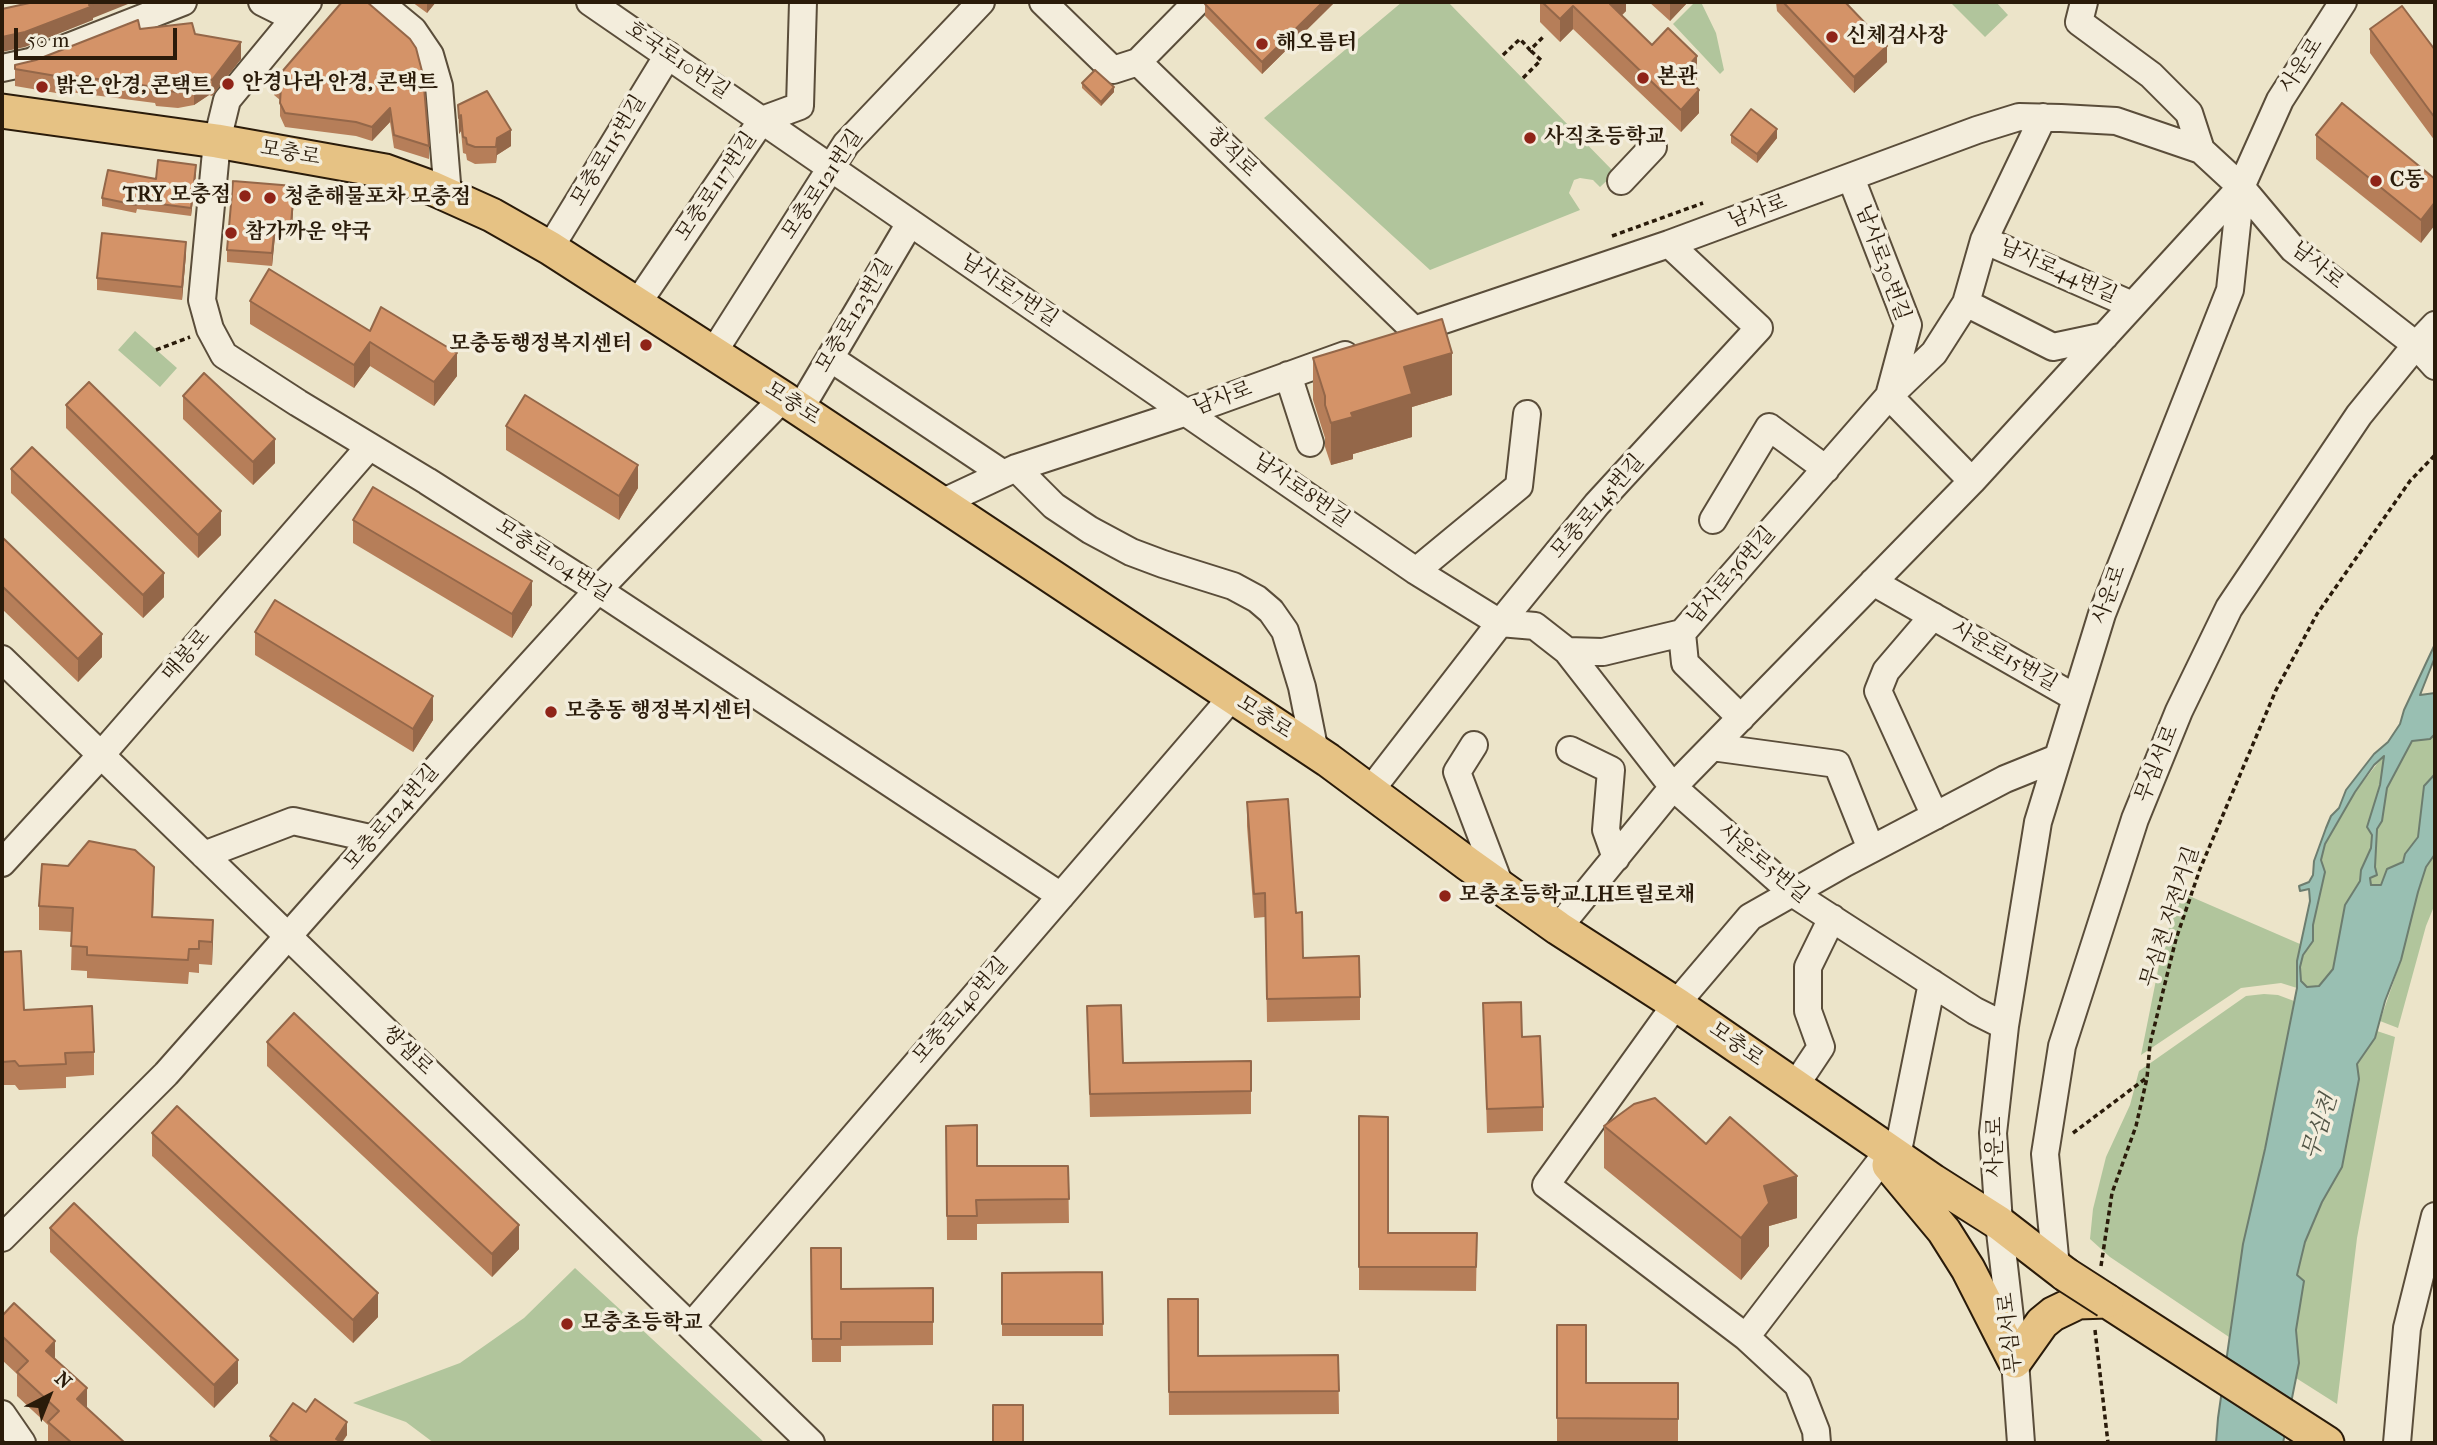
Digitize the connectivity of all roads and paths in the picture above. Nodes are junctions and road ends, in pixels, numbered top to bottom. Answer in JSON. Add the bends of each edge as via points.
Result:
{"nodes":[{"id":1,"x":183,"y":2,"type":"edge"},
{"id":2,"x":262,"y":2,"type":"edge"},
{"id":3,"x":379,"y":2,"type":"edge"},
{"id":4,"x":590,"y":2,"type":"edge"},
{"id":5,"x":803,"y":2,"type":"edge"},
{"id":6,"x":981,"y":2,"type":"edge"},
{"id":7,"x":1043,"y":2,"type":"edge"},
{"id":8,"x":1197,"y":2,"type":"edge"},
{"id":9,"x":2084,"y":2,"type":"edge"},
{"id":10,"x":2343,"y":2,"type":"edge"},
{"id":11,"x":301,"y":10,"type":"edge"},
{"id":12,"x":1545,"y":36,"type":"edge"},
{"id":13,"x":1530,"y":50,"type":"junction"},
{"id":14,"x":668,"y":55,"type":"junction"},
{"id":15,"x":1503,"y":55,"type":"dead end"},
{"id":16,"x":1138,"y":62,"type":"junction"},
{"id":17,"x":2,"y":68,"type":"edge"},
{"id":18,"x":1523,"y":78,"type":"dead end"},
{"id":19,"x":2,"y":111,"type":"edge"},
{"id":20,"x":2043,"y":117,"type":"junction"},
{"id":21,"x":762,"y":120,"type":"junction"},
{"id":22,"x":217,"y":141,"type":"junction"},
{"id":23,"x":1653,"y":146,"type":"dead end"},
{"id":24,"x":2201,"y":150,"type":"junction"},
{"id":25,"x":831,"y":169,"type":"junction"},
{"id":26,"x":1851,"y":178,"type":"junction"},
{"id":27,"x":1621,"y":181,"type":"dead end"},
{"id":28,"x":2241,"y":187,"type":"junction"},
{"id":29,"x":448,"y":195,"type":"junction"},
{"id":30,"x":1706,"y":203,"type":"dead end"},
{"id":31,"x":910,"y":223,"type":"junction"},
{"id":32,"x":1603,"y":239,"type":"dead end"},
{"id":33,"x":1984,"y":240,"type":"junction"},
{"id":34,"x":1669,"y":244,"type":"junction"},
{"id":35,"x":550,"y":248,"type":"junction"},
{"id":36,"x":1966,"y":303,"type":"junction"},
{"id":37,"x":637,"y":304,"type":"junction"},
{"id":38,"x":2133,"y":305,"type":"junction"},
{"id":39,"x":2435,"y":325,"type":"edge"},
{"id":40,"x":1414,"y":330,"type":"junction"},
{"id":41,"x":191,"y":336,"type":"dead end"},
{"id":42,"x":2105,"y":336,"type":"junction"},
{"id":43,"x":1389,"y":339,"type":"edge"},
{"id":44,"x":2416,"y":345,"type":"junction"},
{"id":45,"x":1364,"y":348,"type":"edge"},
{"id":46,"x":156,"y":350,"type":"dead end"},
{"id":47,"x":713,"y":354,"type":"junction"},
{"id":48,"x":830,"y":358,"type":"junction"},
{"id":49,"x":2435,"y":366,"type":"edge"},
{"id":50,"x":1288,"y":375,"type":"junction"},
{"id":51,"x":1889,"y":396,"type":"junction"},
{"id":52,"x":791,"y":404,"type":"junction"},
{"id":53,"x":1187,"y":412,"type":"junction"},
{"id":54,"x":1527,"y":414,"type":"dead end"},
{"id":55,"x":1310,"y":443,"type":"dead end"},
{"id":56,"x":369,"y":447,"type":"junction"},
{"id":57,"x":2435,"y":455,"type":"edge"},
{"id":58,"x":1826,"y":469,"type":"junction"},
{"id":59,"x":1009,"y":471,"type":"junction"},
{"id":60,"x":1972,"y":481,"type":"junction"},
{"id":61,"x":939,"y":504,"type":"junction"},
{"id":62,"x":1713,"y":520,"type":"dead end"},
{"id":63,"x":1416,"y":571,"type":"junction"},
{"id":64,"x":1873,"y":582,"type":"junction"},
{"id":65,"x":598,"y":590,"type":"junction"},
{"id":66,"x":1933,"y":616,"type":"junction"},
{"id":67,"x":1500,"y":623,"type":"junction"},
{"id":68,"x":1682,"y":633,"type":"junction"},
{"id":69,"x":1567,"y":651,"type":"junction"},
{"id":70,"x":2,"y":659,"type":"edge"},
{"id":71,"x":1232,"y":697,"type":"junction"},
{"id":72,"x":2076,"y":698,"type":"junction"},
{"id":73,"x":1741,"y":718,"type":"junction"},
{"id":74,"x":1474,"y":745,"type":"dead end"},
{"id":75,"x":1712,"y":747,"type":"junction"},
{"id":76,"x":1570,"y":750,"type":"dead end"},
{"id":77,"x":1315,"y":752,"type":"junction"},
{"id":78,"x":101,"y":755,"type":"junction"},
{"id":79,"x":2057,"y":758,"type":"junction"},
{"id":80,"x":1673,"y":787,"type":"junction"},
{"id":81,"x":1370,"y":791,"type":"junction"},
{"id":82,"x":1935,"y":816,"type":"junction"},
{"id":83,"x":374,"y":839,"type":"junction"},
{"id":84,"x":1871,"y":849,"type":"junction"},
{"id":85,"x":6,"y":854,"type":"edge"},
{"id":86,"x":204,"y":855,"type":"junction"},
{"id":87,"x":1616,"y":858,"type":"junction"},
{"id":88,"x":1501,"y":888,"type":"junction"},
{"id":89,"x":1794,"y":894,"type":"junction"},
{"id":90,"x":1061,"y":895,"type":"junction"},
{"id":91,"x":1832,"y":918,"type":"junction"},
{"id":92,"x":1558,"y":928,"type":"junction"},
{"id":93,"x":288,"y":937,"type":"junction"},
{"id":94,"x":1932,"y":983,"type":"junction"},
{"id":95,"x":1676,"y":1004,"type":"junction"},
{"id":96,"x":2005,"y":1026,"type":"junction"},
{"id":97,"x":2147,"y":1078,"type":"junction"},
{"id":98,"x":1795,"y":1086,"type":"junction"},
{"id":99,"x":2045,"y":1154,"type":"junction"},
{"id":100,"x":1890,"y":1157,"type":"junction"},
{"id":101,"x":2435,"y":1216,"type":"edge"},
{"id":102,"x":1998,"y":1223,"type":"junction"},
{"id":103,"x":2,"y":1238,"type":"edge"},
{"id":104,"x":2060,"y":1270,"type":"junction"},
{"id":105,"x":2101,"y":1299,"type":"junction"},
{"id":106,"x":691,"y":1326,"type":"junction"},
{"id":107,"x":1746,"y":1337,"type":"junction"},
{"id":108,"x":2015,"y":1361,"type":"junction"},
{"id":109,"x":2,"y":1414,"type":"edge"},
{"id":110,"x":22,"y":1443,"type":"edge"},
{"id":111,"x":811,"y":1443,"type":"edge"},
{"id":112,"x":1817,"y":1443,"type":"edge"},
{"id":113,"x":2021,"y":1443,"type":"edge"},
{"id":114,"x":2108,"y":1443,"type":"edge"},
{"id":115,"x":2327,"y":1443,"type":"edge"},
{"id":116,"x":2397,"y":1443,"type":"edge"}],
"edges":[{"from":1,"to":17,"type":"street","via":[[30,62]]},
{"from":2,"to":11,"type":"street"},
{"from":3,"to":29,"type":"street","via":[[413,30],[433,62]]},
{"from":4,"to":14,"type":"street","name":"호국로10번길"},
{"from":5,"to":21,"type":"street","name":"모충로117번길","via":[[800,106]]},
{"from":6,"to":25,"type":"street","name":"모충로121번길","via":[[846,144]]},
{"from":7,"to":16,"type":"street","via":[[1113,71]]},
{"from":8,"to":16,"type":"street"},
{"from":9,"to":24,"type":"street","via":[[2079,22],[2151,75],[2189,113]]},
{"from":10,"to":28,"type":"street","name":"사운로","via":[[2280,100]]},
{"from":11,"to":22,"type":"street","name":"모충로104번길","via":[[227,100]]},
{"from":12,"to":13,"type":"path"},
{"from":13,"to":15,"type":"path","via":[[1520,39]]},
{"from":13,"to":18,"type":"path","via":[[1541,60]]},
{"from":14,"to":21,"type":"street","name":"호국로10번길"},
{"from":14,"to":35,"type":"street","name":"모충로115번길"},
{"from":16,"to":40,"type":"street","name":"창직로"},
{"from":19,"to":22,"type":"main road","name":"모충로"},
{"from":20,"to":24,"type":"street","name":"남사로","via":[[2116,121]]},
{"from":20,"to":26,"type":"street","name":"남사로","via":[[2019,117],[1977,130]]},
{"from":20,"to":33,"type":"street","name":"남사로36번길"},
{"from":21,"to":25,"type":"street","name":"호국로10번길"},
{"from":21,"to":37,"type":"street","name":"모충로117번길"},
{"from":22,"to":29,"type":"main road","name":"모충로","via":[[384,172]]},
{"from":22,"to":56,"type":"street","name":"모충로104번길","via":[[202,300],[210,329],[224,355]]},
{"from":23,"to":27,"type":"street"},
{"from":24,"to":28,"type":"street","name":"남사로"},
{"from":25,"to":31,"type":"street","name":"남사로7번길"},
{"from":25,"to":47,"type":"street","name":"모충로121번길"},
{"from":26,"to":34,"type":"street","name":"남사로"},
{"from":26,"to":51,"type":"street","name":"남사로30번길","via":[[1908,325]]},
{"from":28,"to":38,"type":"street"},
{"from":28,"to":44,"type":"street","name":"남사로","via":[[2293,249]]},
{"from":28,"to":72,"type":"street","name":"사운로","via":[[2230,290],[2102,614]]},
{"from":29,"to":35,"type":"main road","name":"모충로"},
{"from":30,"to":32,"type":"path"},
{"from":31,"to":48,"type":"street","name":"모충로123번길"},
{"from":31,"to":53,"type":"street","name":"남사로7번길"},
{"from":33,"to":36,"type":"street","name":"남사로36번길"},
{"from":33,"to":38,"type":"street","name":"남사로44번길"},
{"from":34,"to":40,"type":"street","name":"남사로"},
{"from":34,"to":67,"type":"street","name":"모충로145번길","via":[[1759,328],[1597,504]]},
{"from":35,"to":37,"type":"main road","name":"모충로"},
{"from":36,"to":42,"type":"street","via":[[2053,347]]},
{"from":36,"to":51,"type":"street","name":"남사로36번길","via":[[1934,353]]},
{"from":37,"to":47,"type":"main road","name":"모충로"},
{"from":38,"to":42,"type":"street"},
{"from":39,"to":44,"type":"street","name":"무심서로"},
{"from":40,"to":43,"type":"street","name":"남사로"},
{"from":41,"to":46,"type":"path"},
{"from":42,"to":60,"type":"street"},
{"from":44,"to":49,"type":"street","name":"남사로"},
{"from":44,"to":99,"type":"street","name":"무심서로","via":[[2359,415],[2229,608],[2179,711],[2136,819],[2062,1046]]},
{"from":45,"to":50,"type":"street","name":"남사로"},
{"from":47,"to":52,"type":"main road","name":"모충로"},
{"from":48,"to":52,"type":"street","name":"모충로123번길"},
{"from":48,"to":59,"type":"street"},
{"from":50,"to":53,"type":"street","name":"남사로"},
{"from":50,"to":55,"type":"street"},
{"from":51,"to":58,"type":"street","name":"남사로36번길"},
{"from":51,"to":60,"type":"street"},
{"from":52,"to":61,"type":"main road","name":"모충로"},
{"from":52,"to":65,"type":"street","name":"모충로124번길"},
{"from":53,"to":59,"type":"street","name":"남사로"},
{"from":53,"to":63,"type":"street","name":"남사로8번길"},
{"from":54,"to":63,"type":"street","via":[[1519,486]]},
{"from":56,"to":65,"type":"street","name":"모충로104번길"},
{"from":56,"to":78,"type":"street","name":"매봉로"},
{"from":57,"to":97,"type":"path","name":"무심천 자전거길","via":[[2410,481],[2316,614],[2276,690],[2200,869],[2180,928],[2150,1044]]},
{"from":58,"to":62,"type":"street","via":[[1769,427]]},
{"from":58,"to":68,"type":"street","name":"남사로36번길"},
{"from":59,"to":61,"type":"street","name":"남사로"},
{"from":59,"to":77,"type":"street","via":[[1090,530],[1153,560],[1233,586],[1271,611],[1285,631]]},
{"from":60,"to":64,"type":"street"},
{"from":61,"to":71,"type":"main road","name":"모충로"},
{"from":63,"to":67,"type":"street","name":"남사로8번길"},
{"from":64,"to":66,"type":"street","name":"사운로15번길"},
{"from":64,"to":73,"type":"street"},
{"from":65,"to":83,"type":"street","name":"모충로124번길"},
{"from":65,"to":90,"type":"street","name":"모충로104번길"},
{"from":66,"to":72,"type":"street","name":"사운로15번길"},
{"from":66,"to":82,"type":"street","name":"사운로15번길","via":[[1886,671],[1878,691]]},
{"from":67,"to":69,"type":"street","name":"사운로5번길","via":[[1535,626]]},
{"from":67,"to":81,"type":"street","name":"모충로145번길"},
{"from":68,"to":69,"type":"street","via":[[1603,652]]},
{"from":68,"to":73,"type":"street","name":"남사로36번길","via":[[1685,663]]},
{"from":69,"to":80,"type":"street","name":"사운로5번길"},
{"from":70,"to":78,"type":"street","name":"쌍샘로"},
{"from":71,"to":77,"type":"main road","name":"모충로"},
{"from":71,"to":90,"type":"street","name":"모충로140번길"},
{"from":72,"to":79,"type":"street","name":"사운로"},
{"from":73,"to":75,"type":"street"},
{"from":74,"to":88,"type":"street","via":[[1457,772]]},
{"from":75,"to":80,"type":"street"},
{"from":75,"to":84,"type":"street","via":[[1837,764]]},
{"from":76,"to":87,"type":"street","via":[[1611,769],[1605,830]]},
{"from":77,"to":81,"type":"main road","name":"모충로"},
{"from":78,"to":85,"type":"street","name":"매봉로"},
{"from":78,"to":86,"type":"street","name":"쌍샘로"},
{"from":79,"to":82,"type":"street"},
{"from":79,"to":96,"type":"street","name":"사운로","via":[[2038,822]]},
{"from":80,"to":87,"type":"street"},
{"from":80,"to":89,"type":"street","name":"사운로5번길"},
{"from":81,"to":88,"type":"main road","name":"모충로"},
{"from":82,"to":84,"type":"street"},
{"from":83,"to":86,"type":"street","via":[[293,821]]},
{"from":83,"to":93,"type":"street","name":"모충로124번길"},
{"from":84,"to":89,"type":"street"},
{"from":86,"to":93,"type":"street","name":"쌍샘로"},
{"from":87,"to":92,"type":"street"},
{"from":88,"to":92,"type":"main road","name":"모충로"},
{"from":89,"to":91,"type":"street","name":"사운로5번길"},
{"from":89,"to":95,"type":"street","via":[[1750,917]]},
{"from":90,"to":106,"type":"street","name":"모충로140번길"},
{"from":91,"to":94,"type":"street","name":"사운로5번길"},
{"from":91,"to":98,"type":"street","via":[[1808,967],[1808,1012],[1821,1047]]},
{"from":92,"to":95,"type":"main road","name":"모충로"},
{"from":93,"to":103,"type":"street","name":"모충로124번길","via":[[166,1074]]},
{"from":93,"to":106,"type":"street","name":"쌍샘로"},
{"from":94,"to":96,"type":"street","name":"사운로5번길"},
{"from":94,"to":100,"type":"street"},
{"from":95,"to":98,"type":"main road","name":"모충로"},
{"from":95,"to":107,"type":"street","via":[[1546,1185]]},
{"from":96,"to":102,"type":"street","name":"사운로","via":[[1993,1133]]},
{"from":97,"to":99,"type":"path"},
{"from":97,"to":105,"type":"path","name":"무심천 자전거길","via":[[2112,1193]]},
{"from":98,"to":100,"type":"main road","name":"모충로"},
{"from":99,"to":104,"type":"street","name":"무심서로"},
{"from":100,"to":102,"type":"main road"},
{"from":100,"to":107,"type":"street"},
{"from":100,"to":108,"type":"main road","via":[[1968,1269]]},
{"from":101,"to":116,"type":"street","via":[[2407,1328]]},
{"from":102,"to":104,"type":"main road"},
{"from":102,"to":108,"type":"street","name":"무심서로"},
{"from":104,"to":105,"type":"main road","bridge":true},
{"from":105,"to":108,"type":"main road","via":[[2078,1302],[2053,1314]]},
{"from":105,"to":114,"type":"path","name":"무심천 자전거길","via":[[2095,1333]]},
{"from":105,"to":115,"type":"main road"},
{"from":106,"to":111,"type":"street","name":"쌍샘로"},
{"from":107,"to":112,"type":"street","via":[[1798,1385]]},
{"from":108,"to":113,"type":"street","name":"무심서로"},
{"from":109,"to":110,"type":"street"}]}
